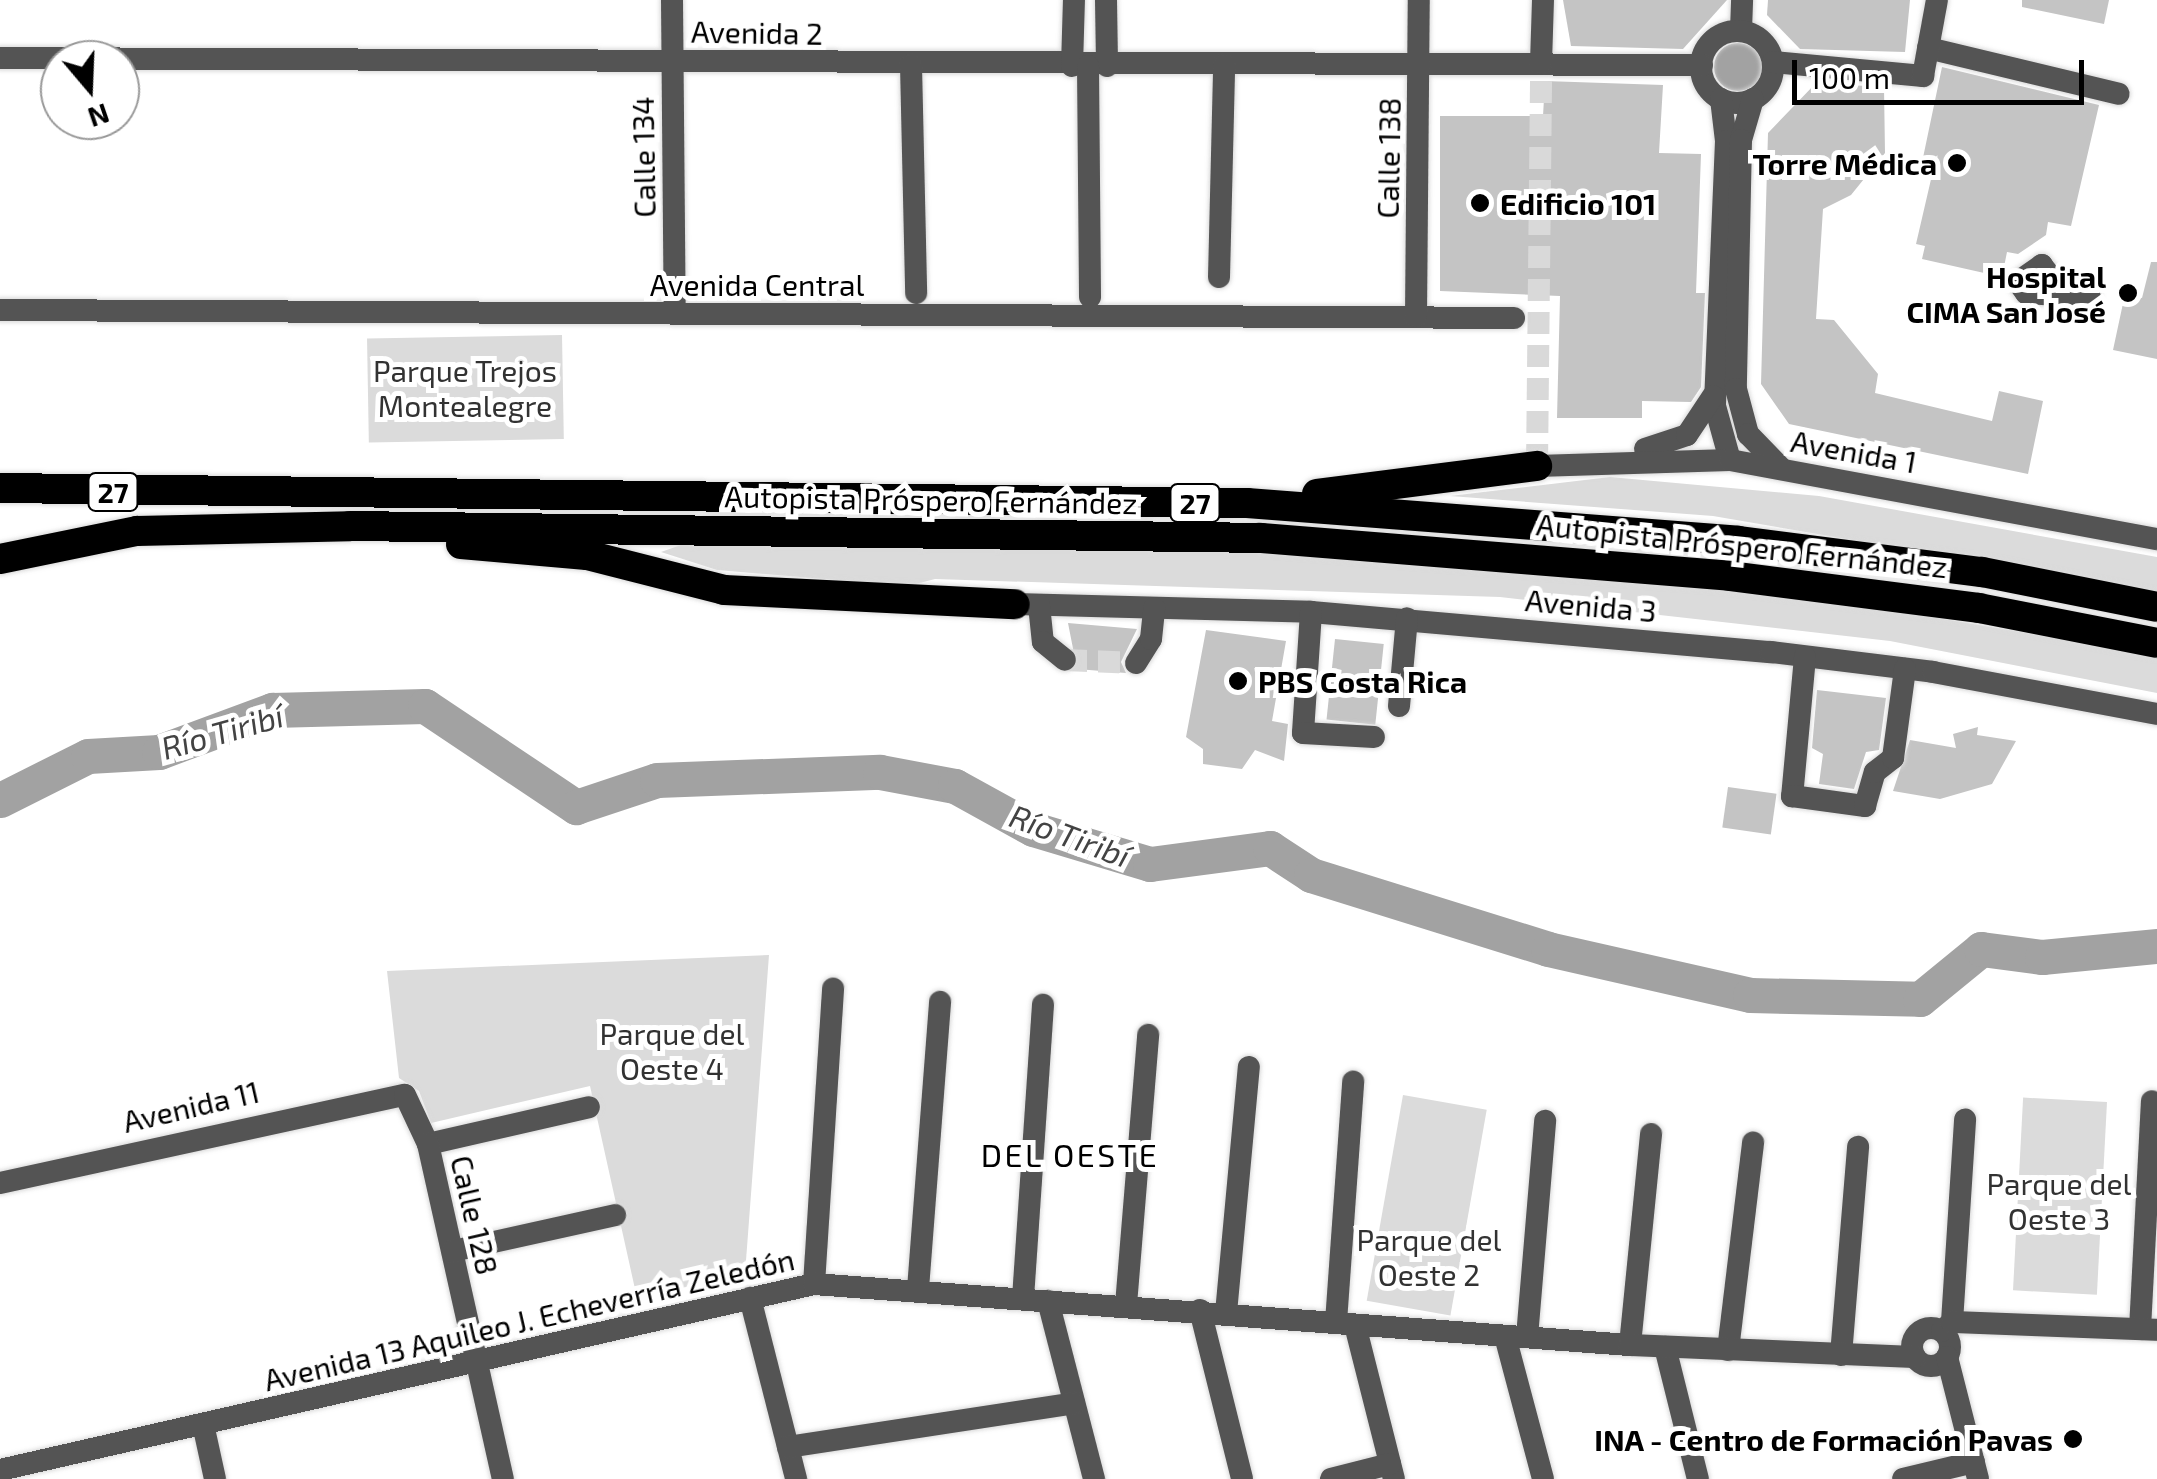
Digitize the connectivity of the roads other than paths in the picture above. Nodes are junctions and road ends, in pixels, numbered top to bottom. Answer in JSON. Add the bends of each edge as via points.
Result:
{"nodes":[{"id":1,"x":672,"y":0,"type":"edge"},
{"id":2,"x":1074,"y":0,"type":"edge"},
{"id":3,"x":1106,"y":0,"type":"edge"},
{"id":4,"x":1419,"y":0,"type":"edge"},
{"id":5,"x":1544,"y":0,"type":"edge"},
{"id":6,"x":1742,"y":0,"type":"edge"},
{"id":7,"x":1936,"y":0,"type":"edge"},
{"id":8,"x":1741,"y":31,"type":"junction"},
{"id":9,"x":1928,"y":48,"type":"junction"},
{"id":10,"x":0,"y":58,"type":"edge"},
{"id":11,"x":672,"y":60,"type":"junction"},
{"id":12,"x":1774,"y":62,"type":"junction"},
{"id":13,"x":1420,"y":63,"type":"junction"},
{"id":14,"x":1541,"y":63,"type":"junction"},
{"id":15,"x":910,"y":65,"type":"junction"},
{"id":16,"x":1224,"y":65,"type":"junction"},
{"id":17,"x":1702,"y":65,"type":"junction"},
{"id":18,"x":1089,"y":66,"type":"junction"},
{"id":19,"x":2119,"y":94,"type":"dead end"},
{"id":20,"x":1721,"y":98,"type":"junction"},
{"id":21,"x":1752,"y":99,"type":"junction"},
{"id":22,"x":1219,"y":277,"type":"dead end"},
{"id":23,"x":2062,"y":291,"type":"dead end"},
{"id":24,"x":916,"y":293,"type":"dead end"},
{"id":25,"x":1090,"y":297,"type":"dead end"},
{"id":26,"x":2090,"y":297,"type":"dead end"},
{"id":27,"x":0,"y":310,"type":"edge"},
{"id":28,"x":675,"y":314,"type":"junction"},
{"id":29,"x":1416,"y":316,"type":"junction"},
{"id":30,"x":1514,"y":318,"type":"dead end"},
{"id":31,"x":1716,"y":386,"type":"junction"},
{"id":32,"x":1577,"y":459,"type":"junction"},
{"id":33,"x":1730,"y":460,"type":"junction"},
{"id":34,"x":1537,"y":466,"type":"joint"},
{"id":35,"x":1781,"y":468,"type":"junction"},
{"id":36,"x":0,"y":488,"type":"edge"},
{"id":37,"x":1247,"y":504,"type":"junction"},
{"id":38,"x":350,"y":526,"type":"junction"},
{"id":39,"x":2157,"y":539,"type":"edge"},
{"id":40,"x":0,"y":559,"type":"edge"},
{"id":41,"x":1027,"y":604,"type":"junction"},
{"id":42,"x":2157,"y":607,"type":"edge"},
{"id":43,"x":1154,"y":608,"type":"junction"},
{"id":44,"x":1311,"y":612,"type":"junction"},
{"id":45,"x":1406,"y":618,"type":"junction"},
{"id":46,"x":2157,"y":642,"type":"edge"},
{"id":47,"x":1805,"y":656,"type":"junction"},
{"id":48,"x":1065,"y":660,"type":"dead end"},
{"id":49,"x":1136,"y":664,"type":"dead end"},
{"id":50,"x":1904,"y":669,"type":"junction"},
{"id":51,"x":1399,"y":706,"type":"dead end"},
{"id":52,"x":2157,"y":714,"type":"edge"},
{"id":53,"x":1374,"y":738,"type":"dead end"},
{"id":54,"x":833,"y":989,"type":"dead end"},
{"id":55,"x":940,"y":1002,"type":"dead end"},
{"id":56,"x":1043,"y":1005,"type":"dead end"},
{"id":57,"x":1148,"y":1035,"type":"dead end"},
{"id":58,"x":1250,"y":1067,"type":"dead end"},
{"id":59,"x":1353,"y":1082,"type":"dead end"},
{"id":60,"x":397,"y":1092,"type":"joint"},
{"id":61,"x":2152,"y":1101,"type":"dead end"},
{"id":62,"x":589,"y":1107,"type":"dead end"},
{"id":63,"x":1965,"y":1120,"type":"dead end"},
{"id":64,"x":1545,"y":1122,"type":"dead end"},
{"id":65,"x":1650,"y":1134,"type":"dead end"},
{"id":66,"x":1752,"y":1142,"type":"dead end"},
{"id":67,"x":428,"y":1144,"type":"junction"},
{"id":68,"x":1858,"y":1147,"type":"dead end"},
{"id":69,"x":0,"y":1183,"type":"edge"},
{"id":70,"x":615,"y":1215,"type":"dead end"},
{"id":71,"x":453,"y":1251,"type":"junction"},
{"id":72,"x":814,"y":1284,"type":"junction"},
{"id":73,"x":918,"y":1289,"type":"junction"},
{"id":74,"x":750,"y":1298,"type":"junction"},
{"id":75,"x":1023,"y":1298,"type":"junction"},
{"id":76,"x":1048,"y":1301,"type":"junction"},
{"id":77,"x":1126,"y":1305,"type":"junction"},
{"id":78,"x":1200,"y":1310,"type":"junction"},
{"id":79,"x":1226,"y":1313,"type":"junction"},
{"id":80,"x":1345,"y":1323,"type":"junction"},
{"id":81,"x":1946,"y":1327,"type":"junction"},
{"id":82,"x":2148,"y":1330,"type":"edge"},
{"id":83,"x":1516,"y":1337,"type":"junction"},
{"id":84,"x":1630,"y":1345,"type":"junction"},
{"id":85,"x":1665,"y":1347,"type":"junction"},
{"id":86,"x":1728,"y":1350,"type":"junction"},
{"id":87,"x":1841,"y":1355,"type":"junction"},
{"id":88,"x":1914,"y":1357,"type":"junction"},
{"id":89,"x":1947,"y":1357,"type":"junction"},
{"id":90,"x":477,"y":1361,"type":"junction"},
{"id":91,"x":1074,"y":1403,"type":"junction"},
{"id":92,"x":203,"y":1424,"type":"junction"},
{"id":93,"x":788,"y":1447,"type":"junction"},
{"id":94,"x":0,"y":1470,"type":"edge"},
{"id":95,"x":1976,"y":1470,"type":"edge"},
{"id":96,"x":1392,"y":1472,"type":"edge"},
{"id":97,"x":215,"y":1479,"type":"edge"},
{"id":98,"x":503,"y":1479,"type":"edge"},
{"id":99,"x":796,"y":1479,"type":"edge"},
{"id":100,"x":1094,"y":1479,"type":"edge"},
{"id":101,"x":1242,"y":1479,"type":"edge"},
{"id":102,"x":1331,"y":1479,"type":"edge"},
{"id":103,"x":1543,"y":1479,"type":"edge"},
{"id":104,"x":1698,"y":1479,"type":"edge"},
{"id":105,"x":1903,"y":1479,"type":"edge"}],
"edges":[{"from":1,"to":11,"type":"street","name":"Calle 134"},
{"from":2,"to":18,"type":"street"},
{"from":3,"to":18,"type":"street"},
{"from":4,"to":13,"type":"street","name":"Calle 138"},
{"from":5,"to":14,"type":"street"},
{"from":6,"to":8,"type":"street"},
{"from":7,"to":9,"type":"street"},
{"from":8,"to":12,"type":"street","via":[[1762,40]]},
{"from":8,"to":17,"type":"street","via":[[1714,40]]},
{"from":9,"to":12,"type":"street","via":[[1924,76]]},
{"from":9,"to":19,"type":"street"},
{"from":10,"to":11,"type":"street","name":"Avenida 2"},
{"from":11,"to":15,"type":"street","name":"Avenida 2"},
{"from":11,"to":28,"type":"street","name":"Calle 134"},
{"from":12,"to":21,"type":"street","via":[[1769,84]]},
{"from":13,"to":14,"type":"street","name":"Avenida 2"},
{"from":13,"to":16,"type":"street","name":"Avenida 2"},
{"from":13,"to":29,"type":"street","name":"Calle 138"},
{"from":14,"to":17,"type":"street","name":"Avenida 2"},
{"from":15,"to":18,"type":"street","name":"Avenida 2"},
{"from":15,"to":24,"type":"street"},
{"from":16,"to":18,"type":"street","name":"Avenida 2"},
{"from":16,"to":22,"type":"street"},
{"from":17,"to":20,"type":"street"},
{"from":18,"to":25,"type":"street"},
{"from":20,"to":21,"type":"street"},
{"from":20,"to":31,"type":"street","via":[[1726,141]]},
{"from":21,"to":35,"type":"street","via":[[1741,140],[1736,388],[1748,434]]},
{"from":23,"to":26,"type":"street"},
{"from":27,"to":28,"type":"street","name":"Avenida Central"},
{"from":28,"to":29,"type":"street","name":"Avenida Central"},
{"from":29,"to":30,"type":"street","name":"Avenida Central"},
{"from":31,"to":32,"type":"street","via":[[1701,422],[1666,446]]},
{"from":31,"to":33,"type":"street"},
{"from":32,"to":33,"type":"street","name":"Avenida 1"},
{"from":32,"to":34,"type":"street","name":"Avenida 1"},
{"from":33,"to":35,"type":"street","name":"Avenida 1"},
{"from":34,"to":37,"type":"highway"},
{"from":35,"to":39,"type":"street","name":"Avenida 1"},
{"from":36,"to":37,"type":"highway","name":"Autopista Próspero Fernández","number":"27"},
{"from":37,"to":42,"type":"highway","name":"Autopista Próspero Fernández","number":"27","via":[[1738,541],[1982,572]]},
{"from":38,"to":40,"type":"highway","name":"Autopista Próspero Fernández","number":"27","via":[[138,531]]},
{"from":38,"to":41,"type":"highway","via":[[587,555],[724,590]]},
{"from":38,"to":46,"type":"highway","name":"Autopista Próspero Fernández","number":"27","via":[[1429,547],[1979,608]]},
{"from":41,"to":43,"type":"street","name":"Avenida 3"},
{"from":41,"to":48,"type":"street","via":[[1043,642]]},
{"from":43,"to":44,"type":"street","name":"Avenida 3"},
{"from":43,"to":49,"type":"street","via":[[1151,640]]},
{"from":44,"to":45,"type":"street","name":"Avenida 3"},
{"from":44,"to":53,"type":"street","via":[[1303,733]]},
{"from":45,"to":47,"type":"street","name":"Avenida 3"},
{"from":45,"to":51,"type":"street"},
{"from":47,"to":50,"type":"street","name":"Avenida 3"},
{"from":47,"to":50,"type":"street","via":[[1792,796],[1864,806],[1875,772],[1893,758]]},
{"from":50,"to":52,"type":"street","name":"Avenida 3"},
{"from":54,"to":72,"type":"street"},
{"from":55,"to":73,"type":"street"},
{"from":56,"to":75,"type":"street"},
{"from":57,"to":77,"type":"street"},
{"from":58,"to":79,"type":"street"},
{"from":59,"to":80,"type":"street"},
{"from":60,"to":67,"type":"street","name":"Calle 128","via":[[416,1105]]},
{"from":60,"to":69,"type":"street","name":"Avenida 11"},
{"from":61,"to":82,"type":"street"},
{"from":62,"to":67,"type":"street"},
{"from":63,"to":81,"type":"street"},
{"from":64,"to":83,"type":"street"},
{"from":65,"to":84,"type":"street"},
{"from":66,"to":86,"type":"street"},
{"from":67,"to":71,"type":"street","name":"Calle 128"},
{"from":68,"to":87,"type":"street"},
{"from":70,"to":71,"type":"street"},
{"from":71,"to":90,"type":"street","name":"Calle 128"},
{"from":72,"to":73,"type":"street","name":"Avenida 13 Aquileo J. Echeverría Zeledón"},
{"from":72,"to":74,"type":"street","name":"Avenida 13 Aquileo J. Echeverría Zeledón"},
{"from":73,"to":75,"type":"street","name":"Avenida 13 Aquileo J. Echeverría Zeledón"},
{"from":74,"to":90,"type":"street","name":"Avenida 13 Aquileo J. Echeverría Zeledón"},
{"from":74,"to":93,"type":"street"},
{"from":75,"to":76,"type":"street","name":"Avenida 13 Aquileo J. Echeverría Zeledón"},
{"from":76,"to":77,"type":"street","name":"Avenida 13 Aquileo J. Echeverría Zeledón"},
{"from":76,"to":91,"type":"street"},
{"from":77,"to":78,"type":"street","name":"Avenida 13 Aquileo J. Echeverría Zeledón"},
{"from":78,"to":79,"type":"street","name":"Avenida 13 Aquileo J. Echeverría Zeledón"},
{"from":78,"to":101,"type":"street"},
{"from":79,"to":80,"type":"street","name":"Avenida 13 Aquileo J. Echeverría Zeledón"},
{"from":80,"to":83,"type":"street","name":"Avenida 13 Aquileo J. Echeverría Zeledón"},
{"from":80,"to":96,"type":"street"},
{"from":81,"to":82,"type":"street"},
{"from":81,"to":88,"type":"street","via":[[1918,1333]]},
{"from":81,"to":89,"type":"street"},
{"from":83,"to":84,"type":"street","name":"Avenida 13 Aquileo J. Echeverría Zeledón"},
{"from":83,"to":103,"type":"street"},
{"from":84,"to":85,"type":"street","name":"Avenida 13 Aquileo J. Echeverría Zeledón"},
{"from":85,"to":86,"type":"street","name":"Avenida 13 Aquileo J. Echeverría Zeledón"},
{"from":85,"to":104,"type":"street"},
{"from":86,"to":87,"type":"street","name":"Avenida 13 Aquileo J. Echeverría Zeledón"},
{"from":87,"to":88,"type":"street","name":"Avenida 13 Aquileo J. Echeverría Zeledón"},
{"from":88,"to":89,"type":"street","name":"Avenida 13 Aquileo J. Echeverría Zeledón","via":[[1930,1366]]},
{"from":89,"to":95,"type":"street"},
{"from":90,"to":92,"type":"street","name":"Avenida 13 Aquileo J. Echeverría Zeledón"},
{"from":90,"to":98,"type":"street","name":"Calle 128"},
{"from":91,"to":93,"type":"street"},
{"from":91,"to":100,"type":"street"},
{"from":92,"to":94,"type":"street","name":"Avenida 13 Aquileo J. Echeverría Zeledón"},
{"from":92,"to":97,"type":"street"},
{"from":93,"to":99,"type":"street"},
{"from":95,"to":105,"type":"street"},
{"from":96,"to":102,"type":"street"}]}
